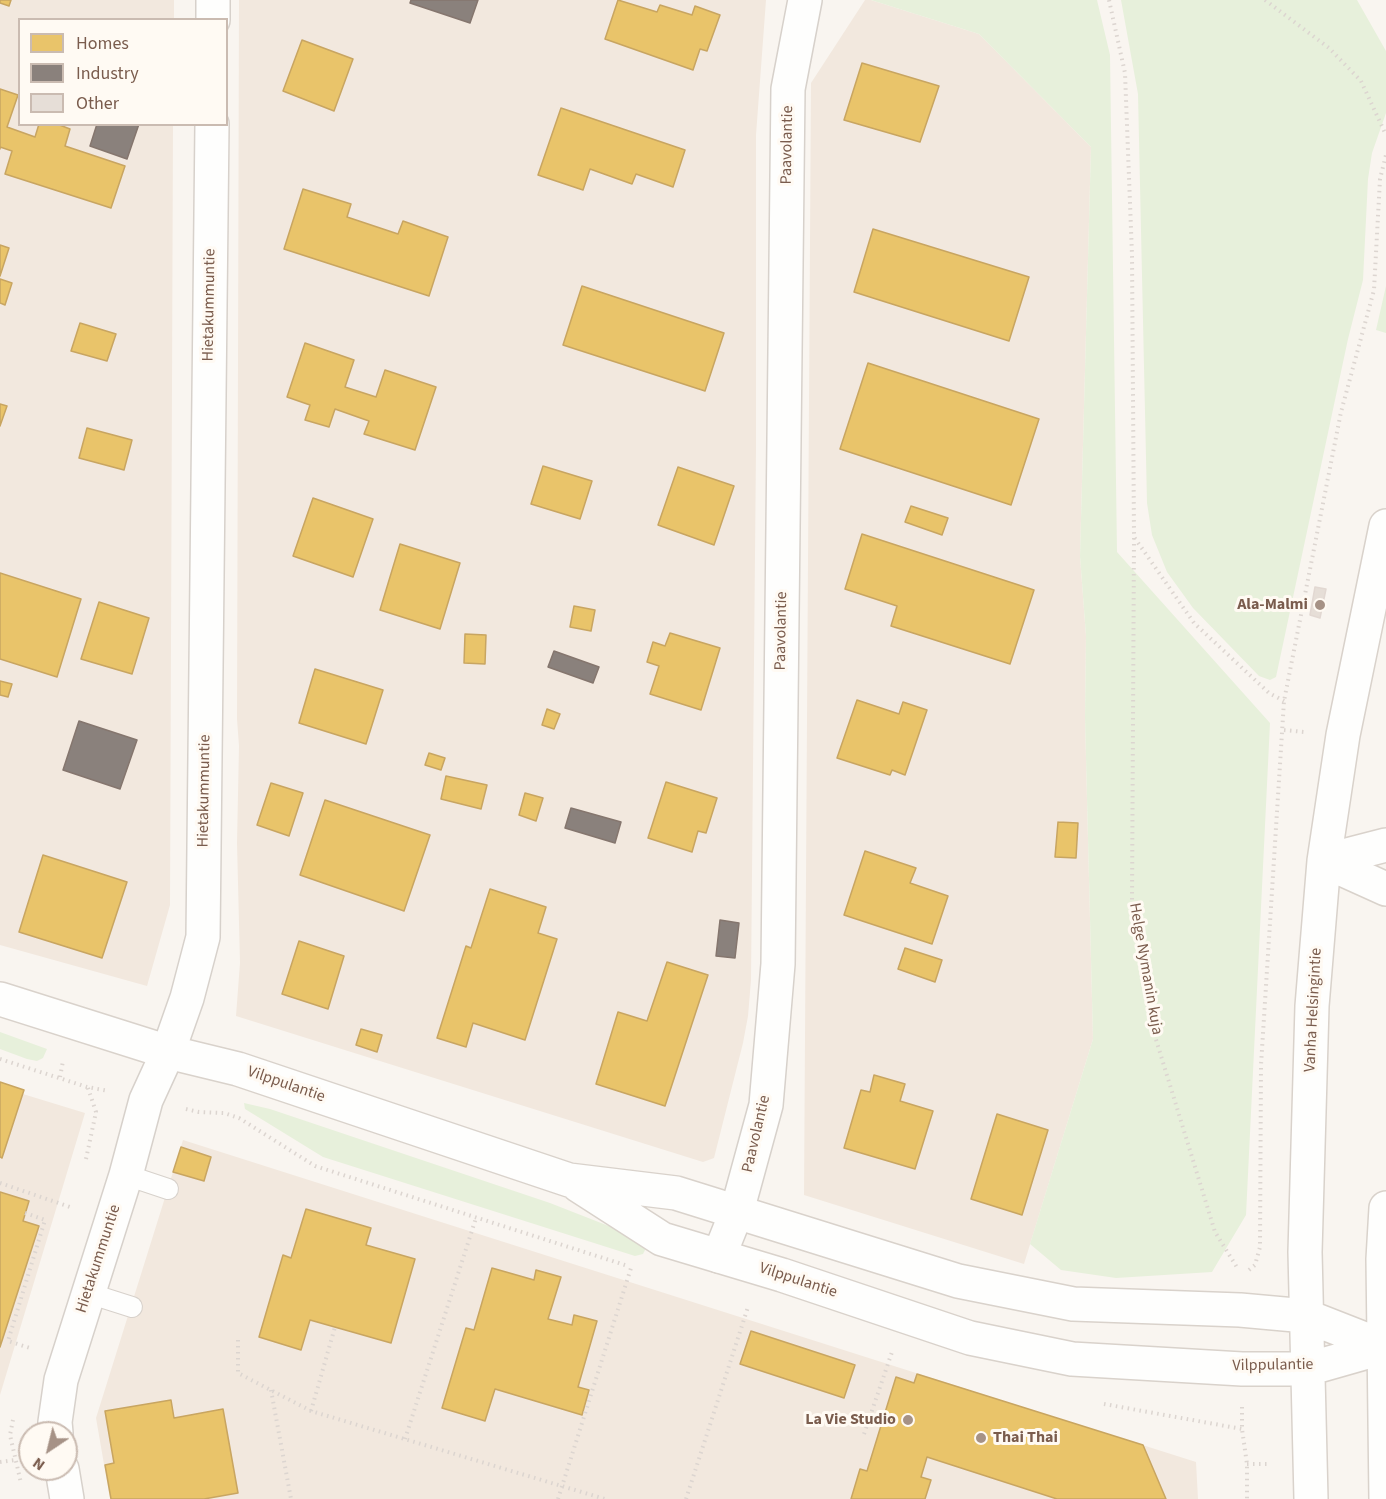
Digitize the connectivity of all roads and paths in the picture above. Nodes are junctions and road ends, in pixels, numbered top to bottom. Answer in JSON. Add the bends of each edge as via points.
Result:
{"nodes":[{"id":1,"x":213,"y":0,"type":"edge"},
{"id":2,"x":805,"y":0,"type":"edge"},
{"id":3,"x":1109,"y":0,"type":"edge"},
{"id":4,"x":1265,"y":0,"type":"edge"},
{"id":5,"x":213,"y":18,"type":"edge"},
{"id":6,"x":212,"y":126,"type":"edge"},
{"id":7,"x":1386,"y":135,"type":"edge"},
{"id":8,"x":1386,"y":155,"type":"edge"},
{"id":9,"x":1386,"y":526,"type":"edge"},
{"id":10,"x":1134,"y":537,"type":"junction"},
{"id":11,"x":1284,"y":701,"type":"junction"},
{"id":12,"x":1386,"y":845,"type":"edge"},
{"id":13,"x":1324,"y":861,"type":"junction"},
{"id":14,"x":1386,"y":889,"type":"edge"},
{"id":15,"x":0,"y":999,"type":"edge"},
{"id":16,"x":168,"y":1052,"type":"junction"},
{"id":17,"x":126,"y":1175,"type":"junction"},
{"id":18,"x":569,"y":1180,"type":"junction"},
{"id":19,"x":0,"y":1183,"type":"edge"},
{"id":20,"x":168,"y":1188,"type":"dead end"},
{"id":21,"x":74,"y":1208,"type":"dead end"},
{"id":22,"x":1386,"y":1208,"type":"edge"},
{"id":23,"x":737,"y":1211,"type":"junction"},
{"id":24,"x":25,"y":1213,"type":"dead end"},
{"id":25,"x":476,"y":1218,"type":"dead end"},
{"id":26,"x":719,"y":1256,"type":"junction"},
{"id":27,"x":631,"y":1268,"type":"dead end"},
{"id":28,"x":88,"y":1293,"type":"junction"},
{"id":29,"x":132,"y":1306,"type":"dead end"},
{"id":30,"x":748,"y":1306,"type":"dead end"},
{"id":31,"x":1306,"y":1316,"type":"junction"},
{"id":32,"x":336,"y":1327,"type":"dead end"},
{"id":33,"x":238,"y":1340,"type":"dead end"},
{"id":34,"x":1385,"y":1347,"type":"edge"},
{"id":35,"x":30,"y":1348,"type":"dead end"},
{"id":36,"x":892,"y":1351,"type":"dead end"},
{"id":37,"x":1242,"y":1369,"type":"junction"},
{"id":38,"x":1308,"y":1369,"type":"junction"},
{"id":39,"x":271,"y":1389,"type":"junction"},
{"id":40,"x":311,"y":1411,"type":"junction"},
{"id":41,"x":55,"y":1421,"type":"edge"},
{"id":42,"x":864,"y":1434,"type":"dead end"},
{"id":43,"x":405,"y":1439,"type":"junction"},
{"id":44,"x":15,"y":1460,"type":"dead end"},
{"id":45,"x":0,"y":1462,"type":"edge"},
{"id":46,"x":64,"y":1481,"type":"edge"},
{"id":47,"x":562,"y":1485,"type":"junction"},
{"id":48,"x":67,"y":1499,"type":"edge"},
{"id":49,"x":291,"y":1499,"type":"edge"},
{"id":50,"x":558,"y":1499,"type":"edge"},
{"id":51,"x":605,"y":1499,"type":"edge"},
{"id":52,"x":686,"y":1499,"type":"edge"},
{"id":53,"x":1247,"y":1499,"type":"edge"},
{"id":54,"x":1311,"y":1499,"type":"edge"},
{"id":55,"x":1386,"y":1499,"type":"edge"}],
"edges":[{"from":1,"to":5,"type":"street"},
{"from":2,"to":23,"type":"street","name":"Paavolantie","via":[[788,89],[778,964],[766,1105]]},
{"from":3,"to":10,"type":"path","name":"Helge Nymanin kuja","via":[[1125,73],[1132,255]]},
{"from":4,"to":7,"type":"path","via":[[1329,48],[1361,81]]},
{"from":6,"to":16,"type":"street","name":"Hietakummuntie","via":[[203,937]]},
{"from":8,"to":11,"type":"path","via":[[1380,178],[1374,290],[1341,412]]},
{"from":9,"to":13,"type":"street","name":"Vanha Helsingintie","via":[[1342,735]]},
{"from":10,"to":11,"type":"path","via":[[1194,623],[1269,693]]},
{"from":10,"to":11,"type":"path","name":"Helge Nymanin kuja","via":[[1132,905],[1154,1031],[1215,1232],[1243,1276],[1255,1265],[1260,1247],[1261,1065]]},
{"from":12,"to":13,"type":"street"},
{"from":13,"to":14,"type":"street"},
{"from":13,"to":31,"type":"street","name":"Vanha Helsingintie","via":[[1312,1006]]},
{"from":15,"to":16,"type":"street","name":"Vilppulantie"},
{"from":16,"to":17,"type":"street","name":"Hietakummuntie","via":[[146,1100]]},
{"from":16,"to":18,"type":"street","name":"Vilppulantie","via":[[238,1069]]},
{"from":17,"to":20,"type":"lane"},
{"from":17,"to":28,"type":"street","name":"Hietakummuntie"},
{"from":18,"to":23,"type":"street","name":"Vilppulantie","via":[[676,1193]]},
{"from":18,"to":26,"type":"street","name":"Vilppulantie","via":[[662,1239]]},
{"from":19,"to":21,"type":"path"},
{"from":22,"to":34,"type":"street"},
{"from":23,"to":26,"type":"street","name":"Paavolantie"},
{"from":23,"to":31,"type":"street","name":"Vilppulantie","via":[[958,1281],[1073,1304]]},
{"from":24,"to":35,"type":"path","via":[[45,1220],[8,1341]]},
{"from":25,"to":43,"type":"path"},
{"from":26,"to":37,"type":"street","name":"Vilppulantie","via":[[970,1338],[1072,1359]]},
{"from":27,"to":47,"type":"path"},
{"from":28,"to":29,"type":"lane"},
{"from":28,"to":41,"type":"street","name":"Hietakummuntie","via":[[61,1380]]},
{"from":30,"to":52,"type":"path"},
{"from":31,"to":34,"type":"street","name":"Vilppulantie"},
{"from":31,"to":38,"type":"street","name":"Vanha Helsingintie"},
{"from":32,"to":40,"type":"path"},
{"from":33,"to":39,"type":"path","via":[[238,1373]]},
{"from":34,"to":38,"type":"street","name":"Vilppulantie"},
{"from":34,"to":55,"type":"street"},
{"from":36,"to":42,"type":"path"},
{"from":37,"to":38,"type":"street","name":"Vilppulantie"},
{"from":37,"to":53,"type":"path"},
{"from":38,"to":54,"type":"street","name":"Vanha Helsingintie"},
{"from":39,"to":40,"type":"path"},
{"from":39,"to":49,"type":"path"},
{"from":40,"to":43,"type":"path"},
{"from":43,"to":47,"type":"path"},
{"from":44,"to":45,"type":"path"},
{"from":46,"to":48,"type":"street"},
{"from":47,"to":50,"type":"path"},
{"from":47,"to":51,"type":"path"}]}
